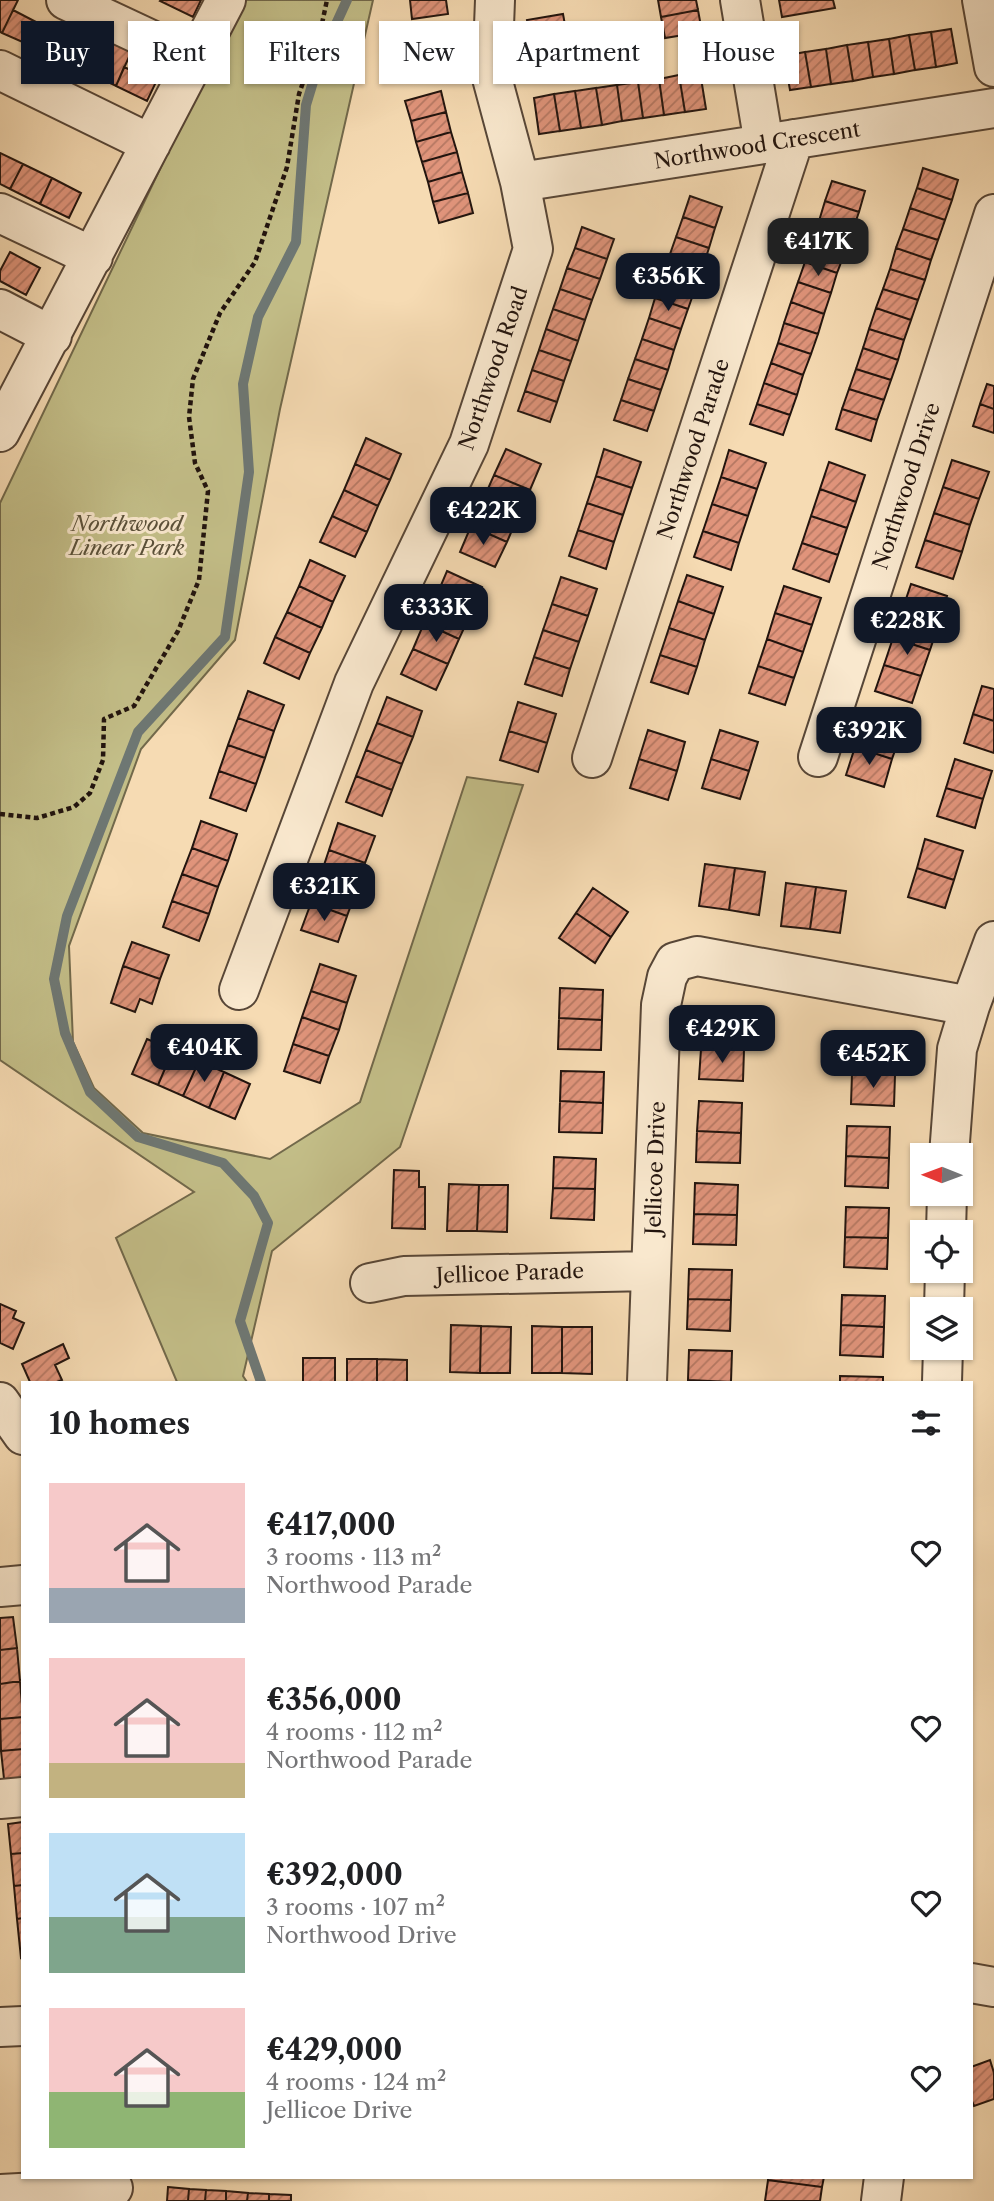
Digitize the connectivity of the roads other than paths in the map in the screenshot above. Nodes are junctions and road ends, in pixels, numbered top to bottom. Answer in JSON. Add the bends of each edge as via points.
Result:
{"nodes":[{"id":1,"x":66,"y":0,"type":"edge"},
{"id":2,"x":226,"y":0,"type":"edge"},
{"id":3,"x":495,"y":0,"type":"edge"},
{"id":4,"x":740,"y":0,"type":"edge"},
{"id":5,"x":982,"y":0,"type":"edge"},
{"id":6,"x":215,"y":21,"type":"edge"},
{"id":7,"x":128,"y":29,"type":"edge"},
{"id":8,"x":994,"y":67,"type":"edge"},
{"id":9,"x":0,"y":70,"type":"edge"},
{"id":10,"x":182,"y":84,"type":"edge"},
{"id":11,"x":994,"y":108,"type":"edge"},
{"id":12,"x":779,"y":142,"type":"junction"},
{"id":13,"x":151,"y":145,"type":"junction"},
{"id":14,"x":520,"y":182,"type":"junction"},
{"id":15,"x":0,"y":213,"type":"edge"},
{"id":16,"x":994,"y":214,"type":"edge"},
{"id":17,"x":93,"y":257,"type":"junction"},
{"id":18,"x":0,"y":309,"type":"edge"},
{"id":19,"x":52,"y":336,"type":"junction"},
{"id":20,"x":0,"y":432,"type":"edge"},
{"id":21,"x":818,"y":757,"type":"dead end"},
{"id":22,"x":592,"y":758,"type":"dead end"},
{"id":23,"x":985,"y":972,"type":"edge"},
{"id":24,"x":239,"y":990,"type":"dead end"},
{"id":25,"x":950,"y":1143,"type":"edge"},
{"id":26,"x":651,"y":1270,"type":"junction"},
{"id":27,"x":370,"y":1283,"type":"dead end"},
{"id":28,"x":943,"y":1360,"type":"edge"},
{"id":29,"x":647,"y":1381,"type":"edge"},
{"id":30,"x":942,"y":1381,"type":"edge"},
{"id":31,"x":0,"y":1402,"type":"edge"},
{"id":32,"x":21,"y":1432,"type":"edge"},
{"id":33,"x":21,"y":1585,"type":"edge"},
{"id":34,"x":0,"y":1587,"type":"edge"},
{"id":35,"x":21,"y":1797,"type":"edge"},
{"id":36,"x":0,"y":1799,"type":"edge"},
{"id":37,"x":973,"y":1983,"type":"edge"},
{"id":38,"x":994,"y":1987,"type":"edge"},
{"id":39,"x":21,"y":2025,"type":"edge"},
{"id":40,"x":0,"y":2027,"type":"edge"},
{"id":41,"x":884,"y":2179,"type":"edge"},
{"id":42,"x":113,"y":2189,"type":"edge"},
{"id":43,"x":0,"y":2194,"type":"edge"},
{"id":44,"x":881,"y":2201,"type":"edge"}],
"edges":[{"from":1,"to":7,"type":"street"},
{"from":2,"to":6,"type":"street"},
{"from":3,"to":14,"type":"street","name":"Northwood Road","via":[[492,78]]},
{"from":4,"to":12,"type":"street","name":"Northwood Parade"},
{"from":5,"to":8,"type":"street"},
{"from":9,"to":13,"type":"street"},
{"from":10,"to":13,"type":"street"},
{"from":11,"to":12,"type":"street","name":"Northwood Crescent"},
{"from":12,"to":14,"type":"street","name":"Northwood Crescent"},
{"from":12,"to":22,"type":"street","name":"Northwood Parade"},
{"from":13,"to":17,"type":"street"},
{"from":14,"to":24,"type":"street","name":"Northwood Road","via":[[533,249],[469,444],[354,683]]},
{"from":15,"to":17,"type":"street"},
{"from":16,"to":21,"type":"street","name":"Northwood Drive"},
{"from":17,"to":19,"type":"street"},
{"from":18,"to":19,"type":"street"},
{"from":19,"to":20,"type":"street"},
{"from":23,"to":25,"type":"street","via":[[957,1049]]},
{"from":23,"to":26,"type":"street","name":"Jellicoe Drive","via":[[697,956],[676,962],[667,977],[661,1005]]},
{"from":26,"to":27,"type":"street","name":"Jellicoe Parade","via":[[404,1276]]},
{"from":26,"to":29,"type":"street","name":"Jellicoe Drive"},
{"from":28,"to":30,"type":"street"},
{"from":31,"to":32,"type":"street"},
{"from":33,"to":34,"type":"street"},
{"from":35,"to":36,"type":"street"},
{"from":37,"to":38,"type":"street"},
{"from":39,"to":40,"type":"street"},
{"from":41,"to":44,"type":"street"},
{"from":42,"to":43,"type":"street"}]}
